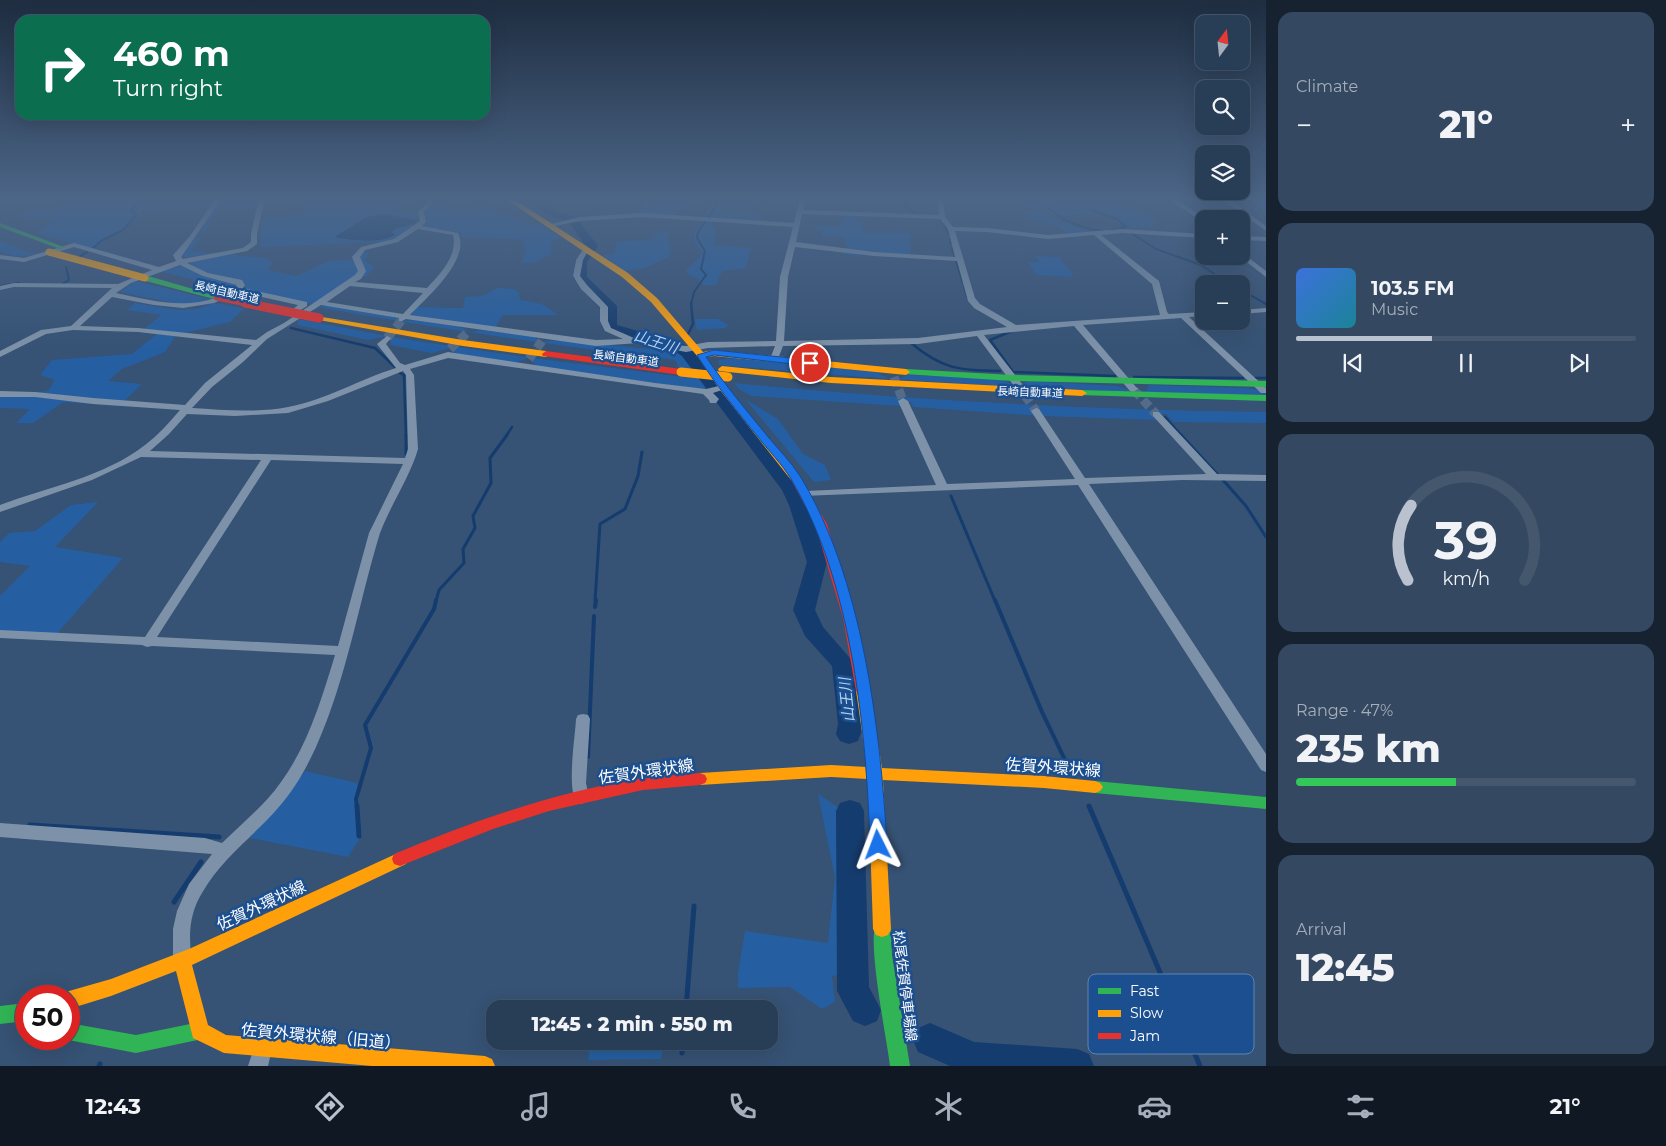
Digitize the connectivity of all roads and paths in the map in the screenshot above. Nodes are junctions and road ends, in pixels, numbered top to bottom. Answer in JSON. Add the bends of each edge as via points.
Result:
{"nodes":[{"id":1,"x":37,"y":248,"type":"edge"},
{"id":2,"x":61,"y":248,"type":"edge"},
{"id":3,"x":65,"y":248,"type":"edge"},
{"id":4,"x":81,"y":248,"type":"edge"},
{"id":5,"x":183,"y":248,"type":"edge"},
{"id":6,"x":247,"y":248,"type":"edge"},
{"id":7,"x":363,"y":248,"type":"edge"},
{"id":8,"x":457,"y":248,"type":"edge"},
{"id":9,"x":584,"y":248,"type":"edge"},
{"id":10,"x":790,"y":248,"type":"edge"},
{"id":11,"x":822,"y":248,"type":"edge"},
{"id":12,"x":956,"y":248,"type":"edge"},
{"id":13,"x":1113,"y":248,"type":"edge"},
{"id":14,"x":589,"y":251,"type":"junction"},
{"id":15,"x":0,"y":256,"type":"edge"},
{"id":16,"x":959,"y":259,"type":"junction"},
{"id":17,"x":181,"y":262,"type":"junction"},
{"id":18,"x":1250,"y":262,"type":"edge"},
{"id":19,"x":152,"y":274,"type":"junction"},
{"id":20,"x":1266,"y":275,"type":"edge"},
{"id":21,"x":350,"y":284,"type":"junction"},
{"id":22,"x":119,"y":286,"type":"junction"},
{"id":23,"x":0,"y":288,"type":"edge"},
{"id":24,"x":239,"y":290,"type":"junction"},
{"id":25,"x":431,"y":291,"type":"junction"},
{"id":26,"x":110,"y":294,"type":"junction"},
{"id":27,"x":1266,"y":310,"type":"edge"},
{"id":28,"x":322,"y":311,"type":"junction"},
{"id":29,"x":1250,"y":311,"type":"edge"},
{"id":30,"x":1195,"y":315,"type":"edge"},
{"id":31,"x":1183,"y":316,"type":"junction"},
{"id":32,"x":1168,"y":317,"type":"junction"},
{"id":33,"x":403,"y":318,"type":"junction"},
{"id":34,"x":1077,"y":324,"type":"junction"},
{"id":35,"x":74,"y":328,"type":"junction"},
{"id":36,"x":277,"y":328,"type":"junction"},
{"id":37,"x":1015,"y":328,"type":"junction"},
{"id":38,"x":979,"y":333,"type":"junction"},
{"id":39,"x":387,"y":338,"type":"dead end"},
{"id":40,"x":639,"y":340,"type":"junction"},
{"id":41,"x":257,"y":343,"type":"junction"},
{"id":42,"x":780,"y":343,"type":"junction"},
{"id":43,"x":693,"y":350,"type":"junction"},
{"id":44,"x":0,"y":354,"type":"edge"},
{"id":45,"x":774,"y":359,"type":"junction"},
{"id":46,"x":405,"y":368,"type":"junction"},
{"id":47,"x":725,"y":373,"type":"junction"},
{"id":48,"x":1015,"y":381,"type":"junction"},
{"id":49,"x":1130,"y":385,"type":"junction"},
{"id":50,"x":723,"y":388,"type":"junction"},
{"id":51,"x":1263,"y":389,"type":"edge"},
{"id":52,"x":706,"y":392,"type":"junction"},
{"id":53,"x":0,"y":394,"type":"edge"},
{"id":54,"x":713,"y":401,"type":"dead end"},
{"id":55,"x":903,"y":402,"type":"tunnel mouth"},
{"id":56,"x":1266,"y":408,"type":"edge"},
{"id":57,"x":186,"y":410,"type":"junction"},
{"id":58,"x":1036,"y":411,"type":"tunnel mouth"},
{"id":59,"x":1156,"y":414,"type":"tunnel mouth"},
{"id":60,"x":139,"y":454,"type":"junction"},
{"id":61,"x":267,"y":459,"type":"junction"},
{"id":62,"x":411,"y":461,"type":"junction"},
{"id":63,"x":1214,"y":477,"type":"junction"},
{"id":64,"x":1266,"y":478,"type":"edge"},
{"id":65,"x":1082,"y":483,"type":"junction"},
{"id":66,"x":943,"y":488,"type":"junction"},
{"id":67,"x":806,"y":494,"type":"junction"},
{"id":68,"x":0,"y":508,"type":"edge"},
{"id":69,"x":0,"y":634,"type":"edge"},
{"id":70,"x":147,"y":642,"type":"junction"},
{"id":71,"x":343,"y":651,"type":"junction"},
{"id":72,"x":583,"y":719,"type":"dead end"},
{"id":73,"x":1266,"y":766,"type":"edge"},
{"id":74,"x":875,"y":772,"type":"junction"},
{"id":75,"x":581,"y":798,"type":"junction"},
{"id":76,"x":1266,"y":803,"type":"edge"},
{"id":77,"x":0,"y":830,"type":"edge"},
{"id":78,"x":224,"y":850,"type":"junction"},
{"id":79,"x":182,"y":960,"type":"junction"},
{"id":80,"x":80,"y":997,"type":"edge"},
{"id":81,"x":15,"y":1013,"type":"edge"},
{"id":82,"x":0,"y":1015,"type":"edge"},
{"id":83,"x":200,"y":1031,"type":"junction"},
{"id":84,"x":80,"y":1034,"type":"edge"},
{"id":85,"x":261,"y":1057,"type":"edge"},
{"id":86,"x":485,"y":1066,"type":"edge"},
{"id":87,"x":900,"y":1066,"type":"edge"}],
"edges":[{"from":1,"to":19,"type":"main road","name":"長崎自動車道","bridge":true},
{"from":2,"to":19,"type":"main road","name":"長崎自動車道"},
{"from":3,"to":15,"type":"street","via":[[24,260]]},
{"from":4,"to":19,"type":"street"},
{"from":5,"to":17,"type":"street","via":[[176,255]]},
{"from":6,"to":17,"type":"street"},
{"from":7,"to":21,"type":"street","via":[[356,257],[362,271]]},
{"from":8,"to":25,"type":"street"},
{"from":9,"to":14,"type":"main road","name":"松尾佐賀停車場線"},
{"from":10,"to":42,"type":"street","via":[[784,278]]},
{"from":11,"to":16,"type":"street"},
{"from":12,"to":16,"type":"street"},
{"from":13,"to":32,"type":"street","via":[[1156,283],[1163,313]]},
{"from":14,"to":40,"type":"street","via":[[577,262],[575,276],[604,307],[603,324],[606,328],[614,334]]},
{"from":14,"to":43,"type":"main road","name":"松尾佐賀停車場線","via":[[625,275],[654,300]]},
{"from":16,"to":37,"type":"street","via":[[970,300]]},
{"from":17,"to":19,"type":"street"},
{"from":17,"to":24,"type":"street","via":[[210,276],[239,282]]},
{"from":18,"to":20,"type":"street"},
{"from":19,"to":22,"type":"street"},
{"from":19,"to":28,"type":"main road","name":"長崎自動車道","via":[[222,295]]},
{"from":21,"to":25,"type":"street"},
{"from":21,"to":28,"type":"street"},
{"from":22,"to":23,"type":"street","via":[[14,285]]},
{"from":22,"to":26,"type":"street"},
{"from":24,"to":26,"type":"street","via":[[214,302],[191,307]]},
{"from":24,"to":36,"type":"street","via":[[304,304]]},
{"from":25,"to":33,"type":"street"},
{"from":26,"to":35,"type":"street"},
{"from":27,"to":29,"type":"street"},
{"from":28,"to":33,"type":"street"},
{"from":28,"to":36,"type":"street"},
{"from":28,"to":47,"type":"main road","name":"長崎自動車道","via":[[468,337]]},
{"from":30,"to":31,"type":"street"},
{"from":31,"to":32,"type":"street"},
{"from":31,"to":51,"type":"street"},
{"from":32,"to":34,"type":"street"},
{"from":33,"to":40,"type":"street","via":[[596,344]]},
{"from":34,"to":37,"type":"street"},
{"from":34,"to":49,"type":"street"},
{"from":35,"to":41,"type":"street","via":[[138,330]]},
{"from":35,"to":44,"type":"street","via":[[44,332]]},
{"from":36,"to":41,"type":"street"},
{"from":37,"to":38,"type":"street"},
{"from":38,"to":42,"type":"street","via":[[918,341]]},
{"from":38,"to":48,"type":"street"},
{"from":39,"to":46,"type":"street","via":[[381,344],[397,365]]},
{"from":40,"to":43,"type":"street"},
{"from":41,"to":57,"type":"street","via":[[216,377]]},
{"from":42,"to":43,"type":"street"},
{"from":42,"to":45,"type":"street"},
{"from":43,"to":45,"type":"main road"},
{"from":43,"to":50,"type":"main road","name":"松尾佐賀停車場線"},
{"from":45,"to":48,"type":"main road","via":[[892,374]]},
{"from":46,"to":52,"type":"street","via":[[449,352]]},
{"from":46,"to":57,"type":"street","via":[[288,410],[235,414]]},
{"from":46,"to":62,"type":"street","via":[[410,375],[412,389]]},
{"from":47,"to":51,"type":"main road","name":"長崎自動車道","via":[[1010,392]]},
{"from":47,"to":56,"type":"main road","name":"長崎自動車道","via":[[1016,400]]},
{"from":48,"to":49,"type":"main road"},
{"from":49,"to":51,"type":"main road"},
{"from":50,"to":52,"type":"street"},
{"from":50,"to":67,"type":"main road","name":"松尾佐賀停車場線"},
{"from":52,"to":54,"type":"street"},
{"from":53,"to":57,"type":"street","via":[[54,395],[94,401],[147,403]]},
{"from":55,"to":66,"type":"street"},
{"from":57,"to":60,"type":"street"},
{"from":58,"to":65,"type":"street"},
{"from":59,"to":63,"type":"street"},
{"from":60,"to":61,"type":"street"},
{"from":60,"to":68,"type":"street"},
{"from":61,"to":62,"type":"street"},
{"from":61,"to":70,"type":"street"},
{"from":62,"to":71,"type":"street","via":[[378,523]]},
{"from":63,"to":64,"type":"street"},
{"from":63,"to":65,"type":"street"},
{"from":65,"to":66,"type":"street"},
{"from":65,"to":73,"type":"street"},
{"from":66,"to":67,"type":"street"},
{"from":67,"to":74,"type":"main road","name":"松尾佐賀停車場線","via":[[821,524],[849,618]]},
{"from":69,"to":70,"type":"street"},
{"from":70,"to":71,"type":"street"},
{"from":71,"to":78,"type":"street","via":[[328,703],[298,769],[249,830]]},
{"from":72,"to":75,"type":"street"},
{"from":74,"to":75,"type":"main road","name":"佐賀外環状線","via":[[745,775],[643,784]]},
{"from":74,"to":76,"type":"main road","name":"佐賀外環状線","via":[[1044,782]]},
{"from":74,"to":87,"type":"main road","name":"松尾佐賀停車場線","via":[[883,955]]},
{"from":75,"to":79,"type":"main road","name":"佐賀外環状線","via":[[546,805],[460,833]]},
{"from":77,"to":78,"type":"street","via":[[205,845]]},
{"from":78,"to":79,"type":"street","via":[[212,863],[185,911]]},
{"from":79,"to":80,"type":"main road","name":"佐賀外環状線","via":[[107,990]]},
{"from":79,"to":83,"type":"main road"},
{"from":81,"to":82,"type":"main road"},
{"from":83,"to":84,"type":"main road","via":[[136,1044]]},
{"from":83,"to":85,"type":"main road","name":"佐賀外環状線（旧道）","via":[[224,1044]]},
{"from":85,"to":86,"type":"main road","name":"佐賀外環状線（旧道）"}]}
